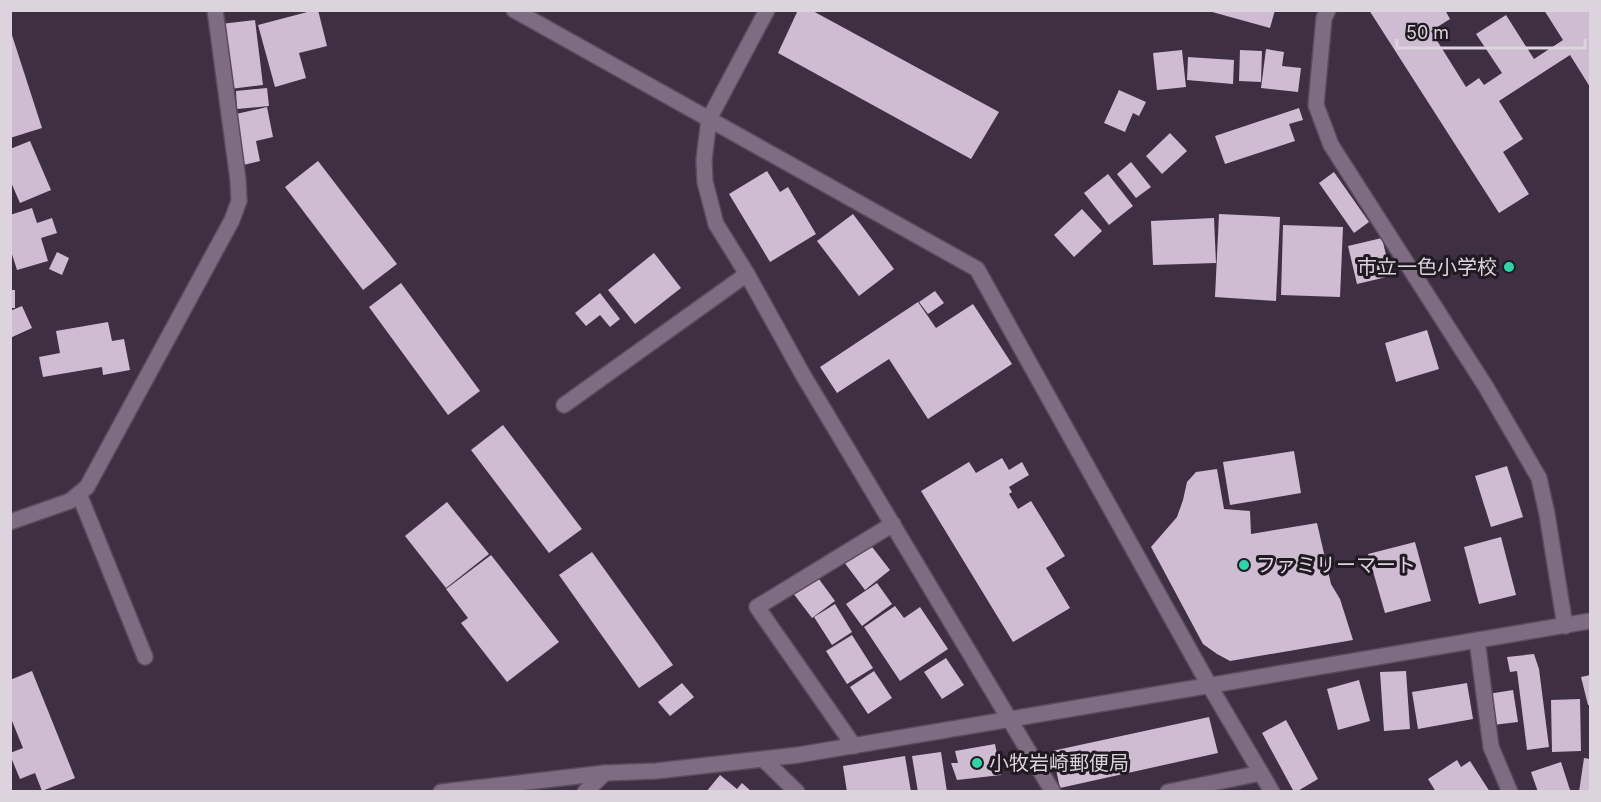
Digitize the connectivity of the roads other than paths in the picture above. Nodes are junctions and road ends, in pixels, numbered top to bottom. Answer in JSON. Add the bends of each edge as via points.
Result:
{"nodes":[{"id":1,"x":215,"y":10,"type":"edge"},
{"id":2,"x":514,"y":10,"type":"edge"},
{"id":3,"x":767,"y":10,"type":"edge"},
{"id":4,"x":1328,"y":10,"type":"edge"},
{"id":5,"x":709,"y":119,"type":"junction"},
{"id":6,"x":747,"y":274,"type":"junction"},
{"id":7,"x":564,"y":405,"type":"dead end"},
{"id":8,"x":79,"y":494,"type":"junction"},
{"id":9,"x":10,"y":522,"type":"edge"},
{"id":10,"x":893,"y":524,"type":"junction"},
{"id":11,"x":1590,"y":621,"type":"edge"},
{"id":12,"x":1565,"y":626,"type":"junction"},
{"id":13,"x":1477,"y":640,"type":"junction"},
{"id":14,"x":145,"y":657,"type":"dead end"},
{"id":15,"x":1209,"y":685,"type":"junction"},
{"id":16,"x":1011,"y":720,"type":"junction"},
{"id":17,"x":854,"y":746,"type":"junction"},
{"id":18,"x":764,"y":760,"type":"junction"},
{"id":19,"x":605,"y":773,"type":"junction"},
{"id":20,"x":1261,"y":773,"type":"junction"},
{"id":21,"x":1174,"y":791,"type":"edge"},
{"id":22,"x":441,"y":792,"type":"edge"},
{"id":23,"x":585,"y":792,"type":"edge"},
{"id":24,"x":797,"y":792,"type":"edge"},
{"id":25,"x":1053,"y":792,"type":"edge"},
{"id":26,"x":1272,"y":792,"type":"edge"},
{"id":27,"x":1510,"y":792,"type":"edge"}],
"edges":[{"from":1,"to":8,"type":"street","via":[[239,201],[116,435],[87,487]]},
{"from":2,"to":5,"type":"street"},
{"from":3,"to":5,"type":"street"},
{"from":4,"to":12,"type":"street","via":[[1316,105],[1331,145],[1486,387],[1539,478]]},
{"from":5,"to":6,"type":"street","via":[[705,182],[716,224]]},
{"from":5,"to":15,"type":"street","via":[[977,269]]},
{"from":6,"to":7,"type":"street"},
{"from":6,"to":10,"type":"street"},
{"from":8,"to":9,"type":"street","via":[[70,501]]},
{"from":8,"to":14,"type":"street"},
{"from":10,"to":16,"type":"street"},
{"from":10,"to":17,"type":"street","via":[[757,607]]},
{"from":11,"to":12,"type":"street"},
{"from":12,"to":13,"type":"street"},
{"from":13,"to":15,"type":"street"},
{"from":13,"to":27,"type":"street","via":[[1491,747]]},
{"from":15,"to":16,"type":"street"},
{"from":15,"to":20,"type":"street"},
{"from":16,"to":17,"type":"street"},
{"from":16,"to":25,"type":"street"},
{"from":17,"to":18,"type":"street"},
{"from":18,"to":19,"type":"street"},
{"from":18,"to":24,"type":"street"},
{"from":19,"to":22,"type":"street"},
{"from":19,"to":23,"type":"street"},
{"from":20,"to":21,"type":"street"},
{"from":20,"to":26,"type":"street"}]}
